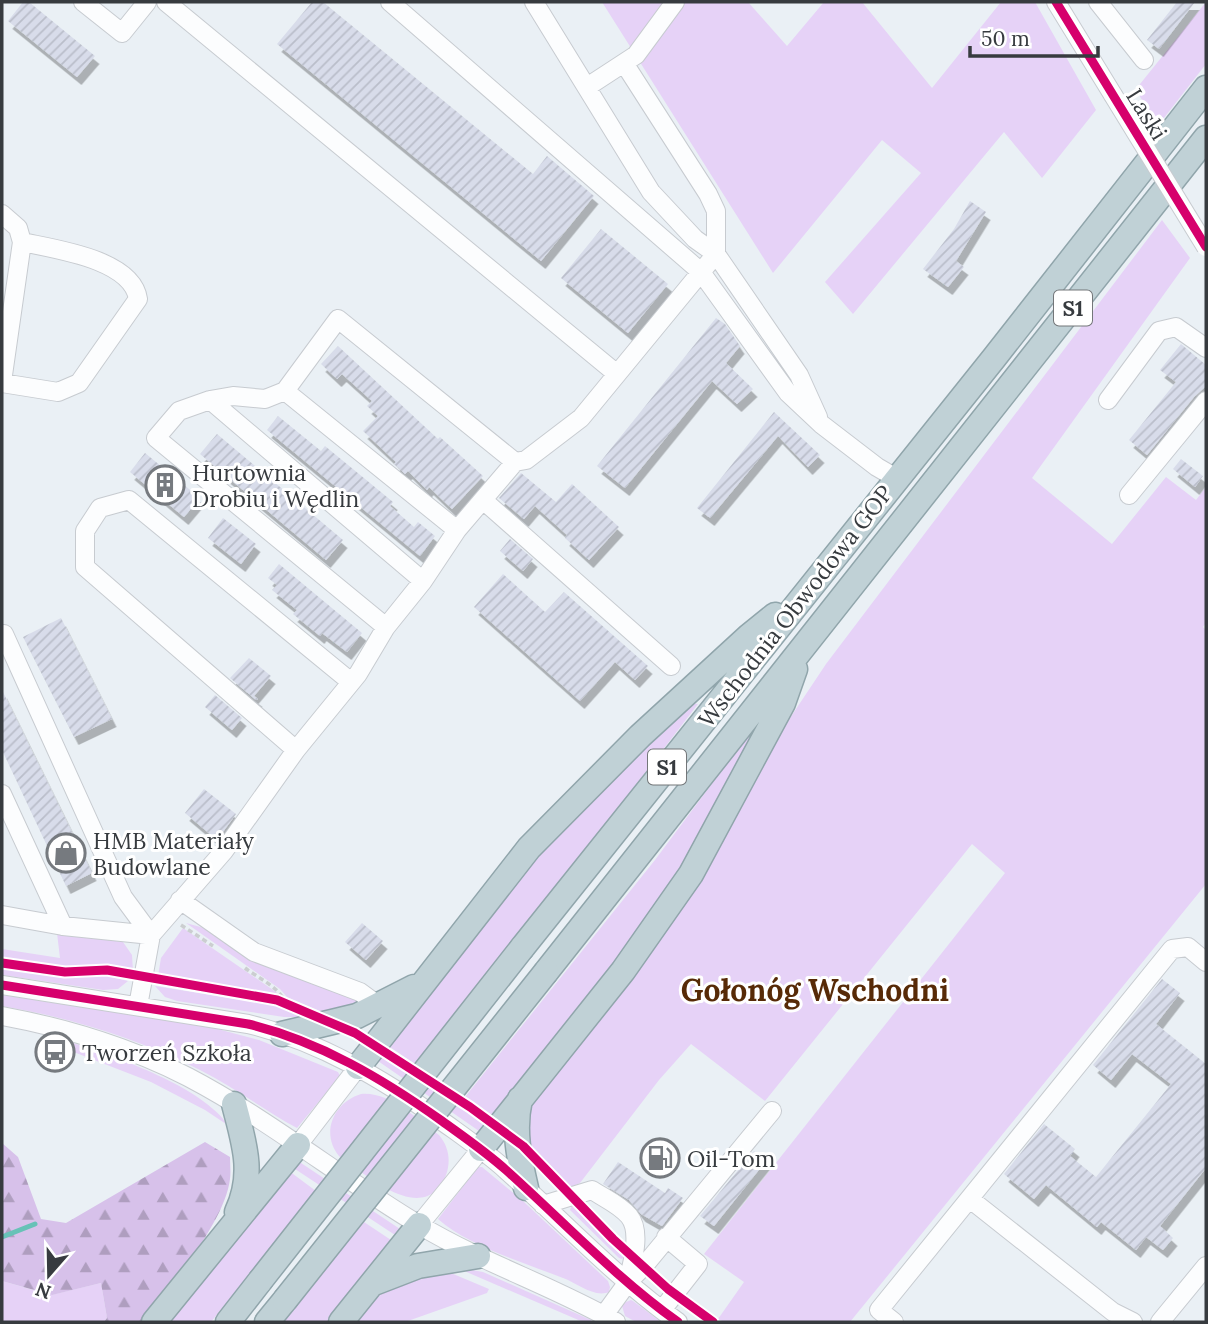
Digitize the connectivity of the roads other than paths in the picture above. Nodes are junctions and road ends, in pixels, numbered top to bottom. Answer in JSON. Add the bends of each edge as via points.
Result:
{"nodes":[{"id":1,"x":83,"y":2,"type":"edge"},
{"id":2,"x":147,"y":2,"type":"edge"},
{"id":3,"x":166,"y":2,"type":"edge"},
{"id":4,"x":390,"y":2,"type":"edge"},
{"id":5,"x":534,"y":2,"type":"edge"},
{"id":6,"x":675,"y":2,"type":"edge"},
{"id":7,"x":1056,"y":2,"type":"edge"},
{"id":8,"x":1098,"y":2,"type":"edge"},
{"id":9,"x":186,"y":7,"type":"edge"},
{"id":10,"x":1144,"y":60,"type":"dead end"},
{"id":11,"x":624,"y":63,"type":"junction"},
{"id":12,"x":587,"y":87,"type":"junction"},
{"id":13,"x":1206,"y":88,"type":"edge"},
{"id":14,"x":1206,"y":138,"type":"edge"},
{"id":15,"x":2,"y":214,"type":"edge"},
{"id":16,"x":22,"y":242,"type":"junction"},
{"id":17,"x":1206,"y":247,"type":"edge"},
{"id":18,"x":716,"y":254,"type":"junction"},
{"id":19,"x":701,"y":272,"type":"junction"},
{"id":20,"x":1206,"y":348,"type":"edge"},
{"id":21,"x":617,"y":374,"type":"junction"},
{"id":22,"x":2,"y":382,"type":"edge"},
{"id":23,"x":285,"y":391,"type":"junction"},
{"id":24,"x":210,"y":400,"type":"junction"},
{"id":25,"x":1108,"y":400,"type":"dead end"},
{"id":26,"x":1206,"y":401,"type":"edge"},
{"id":27,"x":821,"y":424,"type":"junction"},
{"id":28,"x":515,"y":462,"type":"junction"},
{"id":29,"x":896,"y":478,"type":"junction"},
{"id":30,"x":1129,"y":495,"type":"dead end"},
{"id":31,"x":483,"y":500,"type":"junction"},
{"id":32,"x":457,"y":530,"type":"junction"},
{"id":33,"x":423,"y":581,"type":"junction"},
{"id":34,"x":811,"y":586,"type":"junction"},
{"id":35,"x":386,"y":627,"type":"junction"},
{"id":36,"x":4,"y":634,"type":"dead end"},
{"id":37,"x":802,"y":648,"type":"junction"},
{"id":38,"x":671,"y":666,"type":"dead end"},
{"id":39,"x":351,"y":682,"type":"junction"},
{"id":40,"x":296,"y":750,"type":"junction"},
{"id":41,"x":2,"y":794,"type":"edge"},
{"id":42,"x":180,"y":900,"type":"junction"},
{"id":43,"x":2,"y":915,"type":"edge"},
{"id":44,"x":63,"y":926,"type":"junction"},
{"id":45,"x":151,"y":935,"type":"junction"},
{"id":46,"x":1206,"y":961,"type":"edge"},
{"id":47,"x":424,"y":981,"type":"junction"},
{"id":48,"x":2,"y":985,"type":"edge"},
{"id":49,"x":138,"y":1006,"type":"junction"},
{"id":50,"x":379,"y":1006,"type":"junction"},
{"id":51,"x":2,"y":1016,"type":"edge"},
{"id":52,"x":282,"y":1034,"type":"junction"},
{"id":53,"x":358,"y":1067,"type":"junction"},
{"id":54,"x":520,"y":1098,"type":"junction"},
{"id":55,"x":234,"y":1104,"type":"junction"},
{"id":56,"x":772,"y":1111,"type":"dead end"},
{"id":57,"x":298,"y":1145,"type":"junction"},
{"id":58,"x":481,"y":1149,"type":"junction"},
{"id":59,"x":535,"y":1196,"type":"junction"},
{"id":60,"x":970,"y":1199,"type":"junction"},
{"id":61,"x":419,"y":1225,"type":"junction"},
{"id":62,"x":228,"y":1231,"type":"junction"},
{"id":63,"x":666,"y":1237,"type":"junction"},
{"id":64,"x":478,"y":1256,"type":"junction"},
{"id":65,"x":1206,"y":1265,"type":"edge"},
{"id":66,"x":628,"y":1282,"type":"junction"},
{"id":67,"x":373,"y":1284,"type":"junction"},
{"id":68,"x":662,"y":1310,"type":"junction"},
{"id":69,"x":610,"y":1319,"type":"edge"},
{"id":70,"x":154,"y":1322,"type":"edge"},
{"id":71,"x":228,"y":1322,"type":"edge"},
{"id":72,"x":267,"y":1322,"type":"edge"},
{"id":73,"x":341,"y":1322,"type":"edge"},
{"id":74,"x":678,"y":1322,"type":"edge"},
{"id":75,"x":894,"y":1322,"type":"edge"},
{"id":76,"x":1133,"y":1322,"type":"edge"},
{"id":77,"x":1160,"y":1322,"type":"edge"}],
"edges":[{"from":1,"to":2,"type":"street","via":[[122,33]]},
{"from":3,"to":9,"type":"street"},
{"from":4,"to":19,"type":"street"},
{"from":5,"to":12,"type":"street"},
{"from":6,"to":11,"type":"street","via":[[636,55]]},
{"from":7,"to":17,"type":"street","name":"Laski","bridge":true},
{"from":8,"to":10,"type":"street"},
{"from":9,"to":21,"type":"street"},
{"from":11,"to":12,"type":"street"},
{"from":11,"to":18,"type":"street","via":[[708,194],[716,211]]},
{"from":12,"to":18,"type":"street","via":[[651,192],[695,239]]},
{"from":13,"to":29,"type":"highway","name":"Wschodnia Obwodowa GOP","number":"S1"},
{"from":14,"to":37,"type":"highway","name":"Wschodnia Obwodowa GOP","number":"S1"},
{"from":15,"to":16,"type":"street","via":[[18,228]]},
{"from":16,"to":22,"type":"street"},
{"from":16,"to":22,"type":"street","via":[[96,258],[128,281],[138,299],[79,383],[58,392]]},
{"from":18,"to":19,"type":"street"},
{"from":18,"to":27,"type":"street","via":[[799,375]]},
{"from":19,"to":21,"type":"street"},
{"from":19,"to":27,"type":"street","via":[[788,393]]},
{"from":20,"to":25,"type":"street","via":[[1175,327],[1159,331]]},
{"from":21,"to":28,"type":"street","via":[[581,418],[526,460]]},
{"from":23,"to":24,"type":"street","via":[[265,399],[233,396]]},
{"from":23,"to":28,"type":"street","via":[[338,319]]},
{"from":23,"to":32,"type":"street"},
{"from":24,"to":33,"type":"street"},
{"from":24,"to":35,"type":"street","via":[[179,411],[156,438]]},
{"from":26,"to":30,"type":"street"},
{"from":27,"to":29,"type":"street"},
{"from":28,"to":31,"type":"street"},
{"from":29,"to":34,"type":"highway","name":"Wschodnia Obwodowa GOP","number":"S1"},
{"from":31,"to":32,"type":"street"},
{"from":31,"to":38,"type":"street"},
{"from":32,"to":33,"type":"street"},
{"from":33,"to":35,"type":"street"},
{"from":34,"to":47,"type":"highway","via":[[749,636],[575,800],[529,848]]},
{"from":34,"to":71,"type":"highway","name":"Wschodnia Obwodowa GOP","number":"S1","bridge":true},
{"from":35,"to":39,"type":"street"},
{"from":36,"to":45,"type":"street","via":[[122,897]]},
{"from":37,"to":54,"type":"highway","via":[[783,703],[691,874],[623,971]]},
{"from":37,"to":72,"type":"highway","name":"Wschodnia Obwodowa GOP","number":"S1","bridge":true},
{"from":39,"to":40,"type":"street"},
{"from":39,"to":40,"type":"street","via":[[129,500],[100,508],[85,531],[85,567]]},
{"from":40,"to":42,"type":"street","via":[[224,851]]},
{"from":41,"to":44,"type":"street"},
{"from":42,"to":45,"type":"street"},
{"from":42,"to":50,"type":"street","via":[[254,952],[359,992]]},
{"from":43,"to":44,"type":"street"},
{"from":44,"to":45,"type":"street"},
{"from":45,"to":49,"type":"street"},
{"from":46,"to":60,"type":"street","via":[[1188,947],[1172,949]]},
{"from":47,"to":50,"type":"highway"},
{"from":47,"to":53,"type":"highway"},
{"from":48,"to":49,"type":"street"},
{"from":49,"to":52,"type":"street"},
{"from":50,"to":52,"type":"highway","via":[[333,1023]]},
{"from":51,"to":55,"type":"street","via":[[107,1042],[189,1078]]},
{"from":52,"to":53,"type":"street"},
{"from":53,"to":57,"type":"street"},
{"from":53,"to":58,"type":"street"},
{"from":54,"to":58,"type":"highway"},
{"from":54,"to":59,"type":"highway","via":[[519,1157]]},
{"from":55,"to":57,"type":"street"},
{"from":55,"to":62,"type":"highway","via":[[248,1170]]},
{"from":56,"to":63,"type":"street"},
{"from":57,"to":61,"type":"street"},
{"from":57,"to":62,"type":"highway"},
{"from":58,"to":59,"type":"street"},
{"from":58,"to":61,"type":"street"},
{"from":59,"to":66,"type":"street"},
{"from":59,"to":66,"type":"street","via":[[592,1190],[627,1214],[634,1225]]},
{"from":60,"to":75,"type":"street","via":[[879,1310]]},
{"from":60,"to":76,"type":"street","via":[[1113,1312]]},
{"from":61,"to":64,"type":"street"},
{"from":61,"to":67,"type":"highway"},
{"from":62,"to":70,"type":"highway"},
{"from":63,"to":66,"type":"street"},
{"from":63,"to":68,"type":"street","via":[[698,1264]]},
{"from":64,"to":67,"type":"highway","via":[[418,1266]]},
{"from":64,"to":69,"type":"street"},
{"from":65,"to":77,"type":"street"},
{"from":66,"to":68,"type":"street"},
{"from":66,"to":69,"type":"street"},
{"from":67,"to":73,"type":"highway"},
{"from":68,"to":74,"type":"street"}]}
